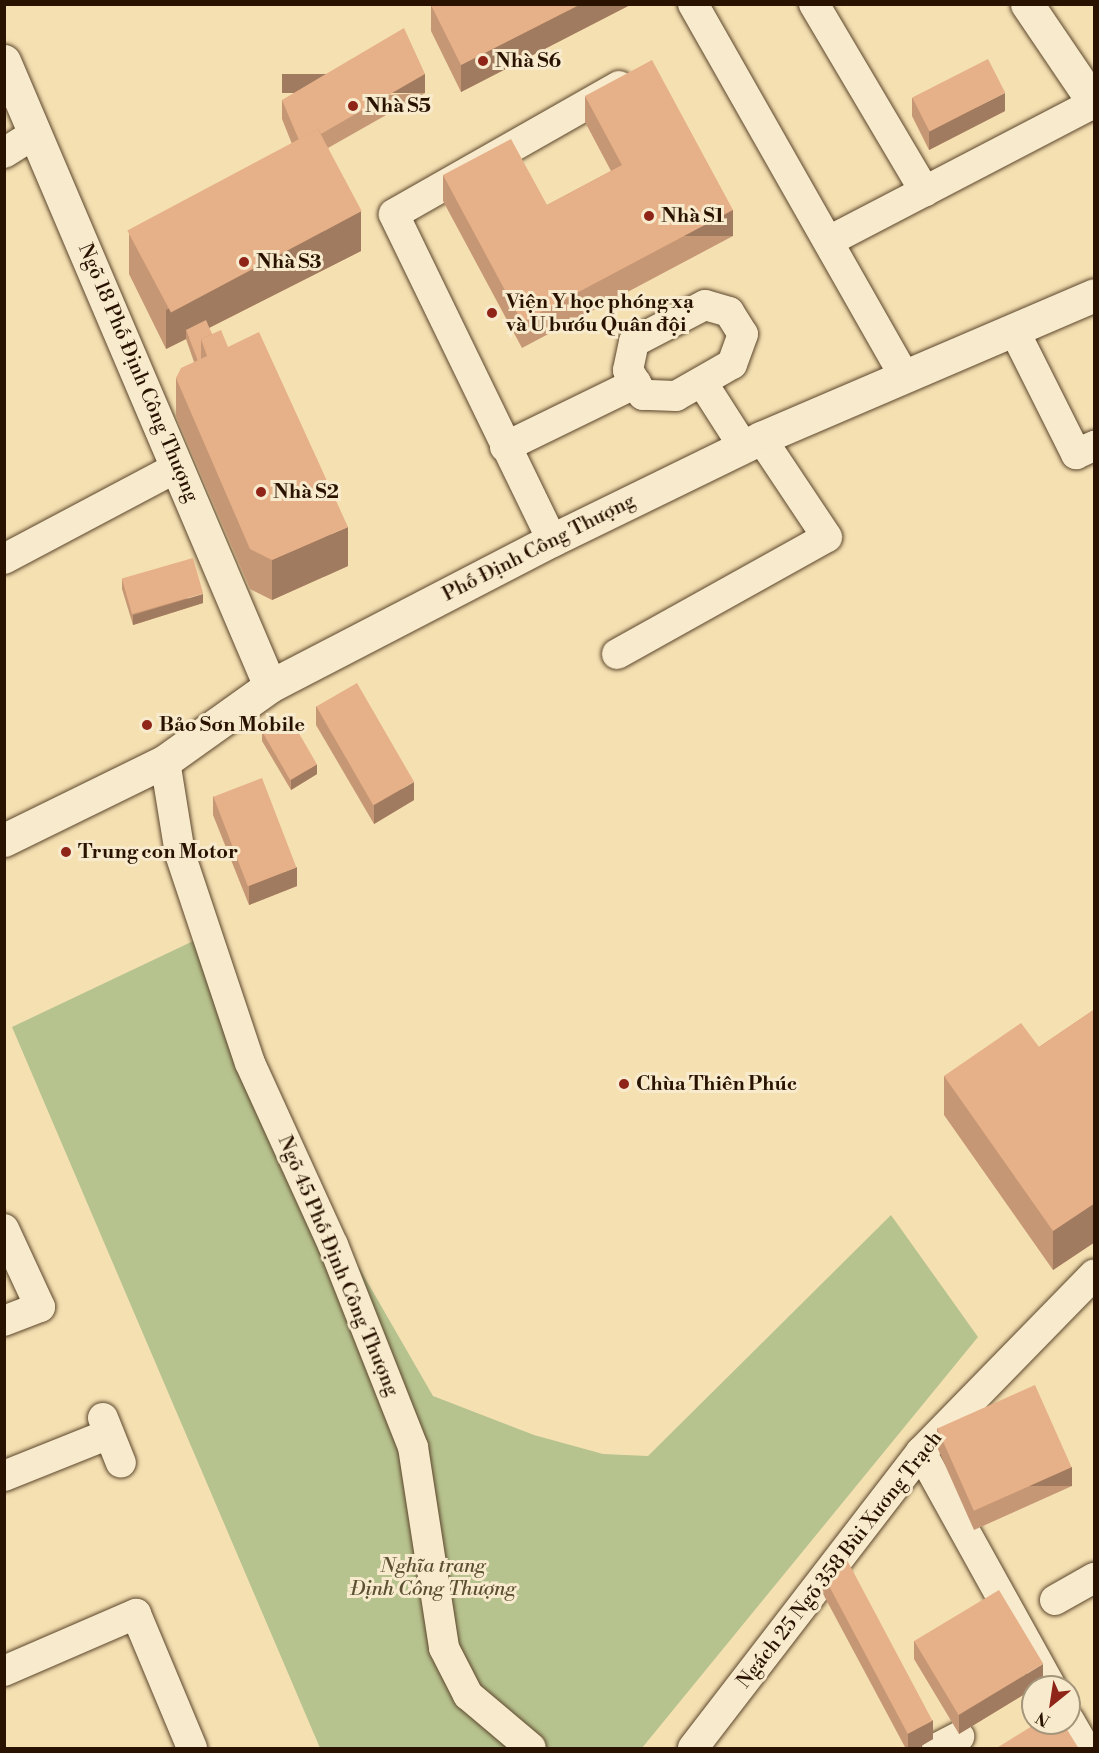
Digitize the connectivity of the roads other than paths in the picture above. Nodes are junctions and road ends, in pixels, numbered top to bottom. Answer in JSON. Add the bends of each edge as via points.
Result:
{"nodes":[{"id":1,"x":693,"y":4,"type":"edge"},
{"id":2,"x":814,"y":4,"type":"edge"},
{"id":3,"x":1027,"y":4,"type":"edge"},
{"id":4,"x":4,"y":60,"type":"edge"},
{"id":5,"x":643,"y":73,"type":"edge"},
{"id":6,"x":1094,"y":103,"type":"edge"},
{"id":7,"x":33,"y":135,"type":"junction"},
{"id":8,"x":4,"y":153,"type":"edge"},
{"id":9,"x":925,"y":192,"type":"junction"},
{"id":10,"x":829,"y":241,"type":"junction"},
{"id":11,"x":1095,"y":295,"type":"edge"},
{"id":12,"x":1014,"y":330,"type":"junction"},
{"id":13,"x":903,"y":374,"type":"junction"},
{"id":14,"x":702,"y":382,"type":"junction"},
{"id":15,"x":636,"y":383,"type":"junction"},
{"id":16,"x":752,"y":442,"type":"junction"},
{"id":17,"x":1095,"y":446,"type":"edge"},
{"id":18,"x":505,"y":447,"type":"junction"},
{"id":19,"x":178,"y":467,"type":"junction"},
{"id":20,"x":552,"y":540,"type":"junction"},
{"id":21,"x":4,"y":559,"type":"edge"},
{"id":22,"x":617,"y":654,"type":"dead end"},
{"id":23,"x":270,"y":686,"type":"junction"},
{"id":24,"x":165,"y":760,"type":"junction"},
{"id":25,"x":4,"y":840,"type":"edge"},
{"id":26,"x":4,"y":1229,"type":"edge"},
{"id":27,"x":1095,"y":1275,"type":"edge"},
{"id":28,"x":4,"y":1321,"type":"edge"},
{"id":29,"x":921,"y":1452,"type":"junction"},
{"id":30,"x":121,"y":1463,"type":"dead end"},
{"id":31,"x":4,"y":1476,"type":"edge"},
{"id":32,"x":1095,"y":1578,"type":"edge"},
{"id":33,"x":1055,"y":1600,"type":"dead end"},
{"id":34,"x":4,"y":1671,"type":"edge"},
{"id":35,"x":1044,"y":1675,"type":"edge"},
{"id":36,"x":1077,"y":1735,"type":"edge"},
{"id":37,"x":192,"y":1749,"type":"edge"},
{"id":38,"x":531,"y":1749,"type":"edge"},
{"id":39,"x":693,"y":1749,"type":"edge"},
{"id":40,"x":1085,"y":1749,"type":"edge"}],
"edges":[{"from":1,"to":10,"type":"lane"},
{"from":2,"to":9,"type":"lane"},
{"from":3,"to":6,"type":"street"},
{"from":4,"to":7,"type":"street","name":"Ngõ 18 Phố Định Công Thượng"},
{"from":5,"to":18,"type":"lane","via":[[394,214]]},
{"from":6,"to":9,"type":"lane"},
{"from":7,"to":8,"type":"lane"},
{"from":7,"to":19,"type":"street","name":"Ngõ 18 Phố Định Công Thượng"},
{"from":9,"to":10,"type":"lane"},
{"from":10,"to":13,"type":"lane"},
{"from":11,"to":12,"type":"street","name":"Phố Định Công Thượng"},
{"from":12,"to":13,"type":"street","name":"Phố Định Công Thượng"},
{"from":12,"to":17,"type":"lane","via":[[1076,454]]},
{"from":13,"to":16,"type":"street","name":"Phố Định Công Thượng"},
{"from":14,"to":15,"type":"lane","via":[[676,396],[643,395]]},
{"from":14,"to":15,"type":"lane","via":[[732,364],[743,334],[729,312],[705,305],[634,342],[628,370]]},
{"from":14,"to":16,"type":"lane"},
{"from":15,"to":18,"type":"lane"},
{"from":16,"to":20,"type":"street","name":"Phố Định Công Thượng"},
{"from":16,"to":22,"type":"lane","via":[[827,537]]},
{"from":18,"to":20,"type":"lane"},
{"from":19,"to":21,"type":"lane"},
{"from":19,"to":23,"type":"street","name":"Ngõ 18 Phố Định Công Thượng"},
{"from":20,"to":23,"type":"street","name":"Phố Định Công Thượng"},
{"from":23,"to":24,"type":"street","name":"Phố Định Công Thượng"},
{"from":24,"to":25,"type":"street","name":"Phố Định Công Thượng"},
{"from":24,"to":38,"type":"lane","name":"Ngõ 45 Phố Định Công Thượng","via":[[180,854],[250,1063],[333,1245],[413,1446],[444,1648],[468,1695]]},
{"from":26,"to":28,"type":"lane","via":[[40,1307]]},
{"from":27,"to":29,"type":"lane","name":"Ngách 25 Ngõ 358 Bùi Xương Trạch"},
{"from":29,"to":35,"type":"lane"},
{"from":29,"to":39,"type":"lane","name":"Ngách 25 Ngõ 358 Bùi Xương Trạch"},
{"from":30,"to":31,"type":"lane","via":[[106,1426]]},
{"from":32,"to":33,"type":"lane"},
{"from":34,"to":37,"type":"lane","via":[[136,1614]]},
{"from":36,"to":40,"type":"lane"}]}
